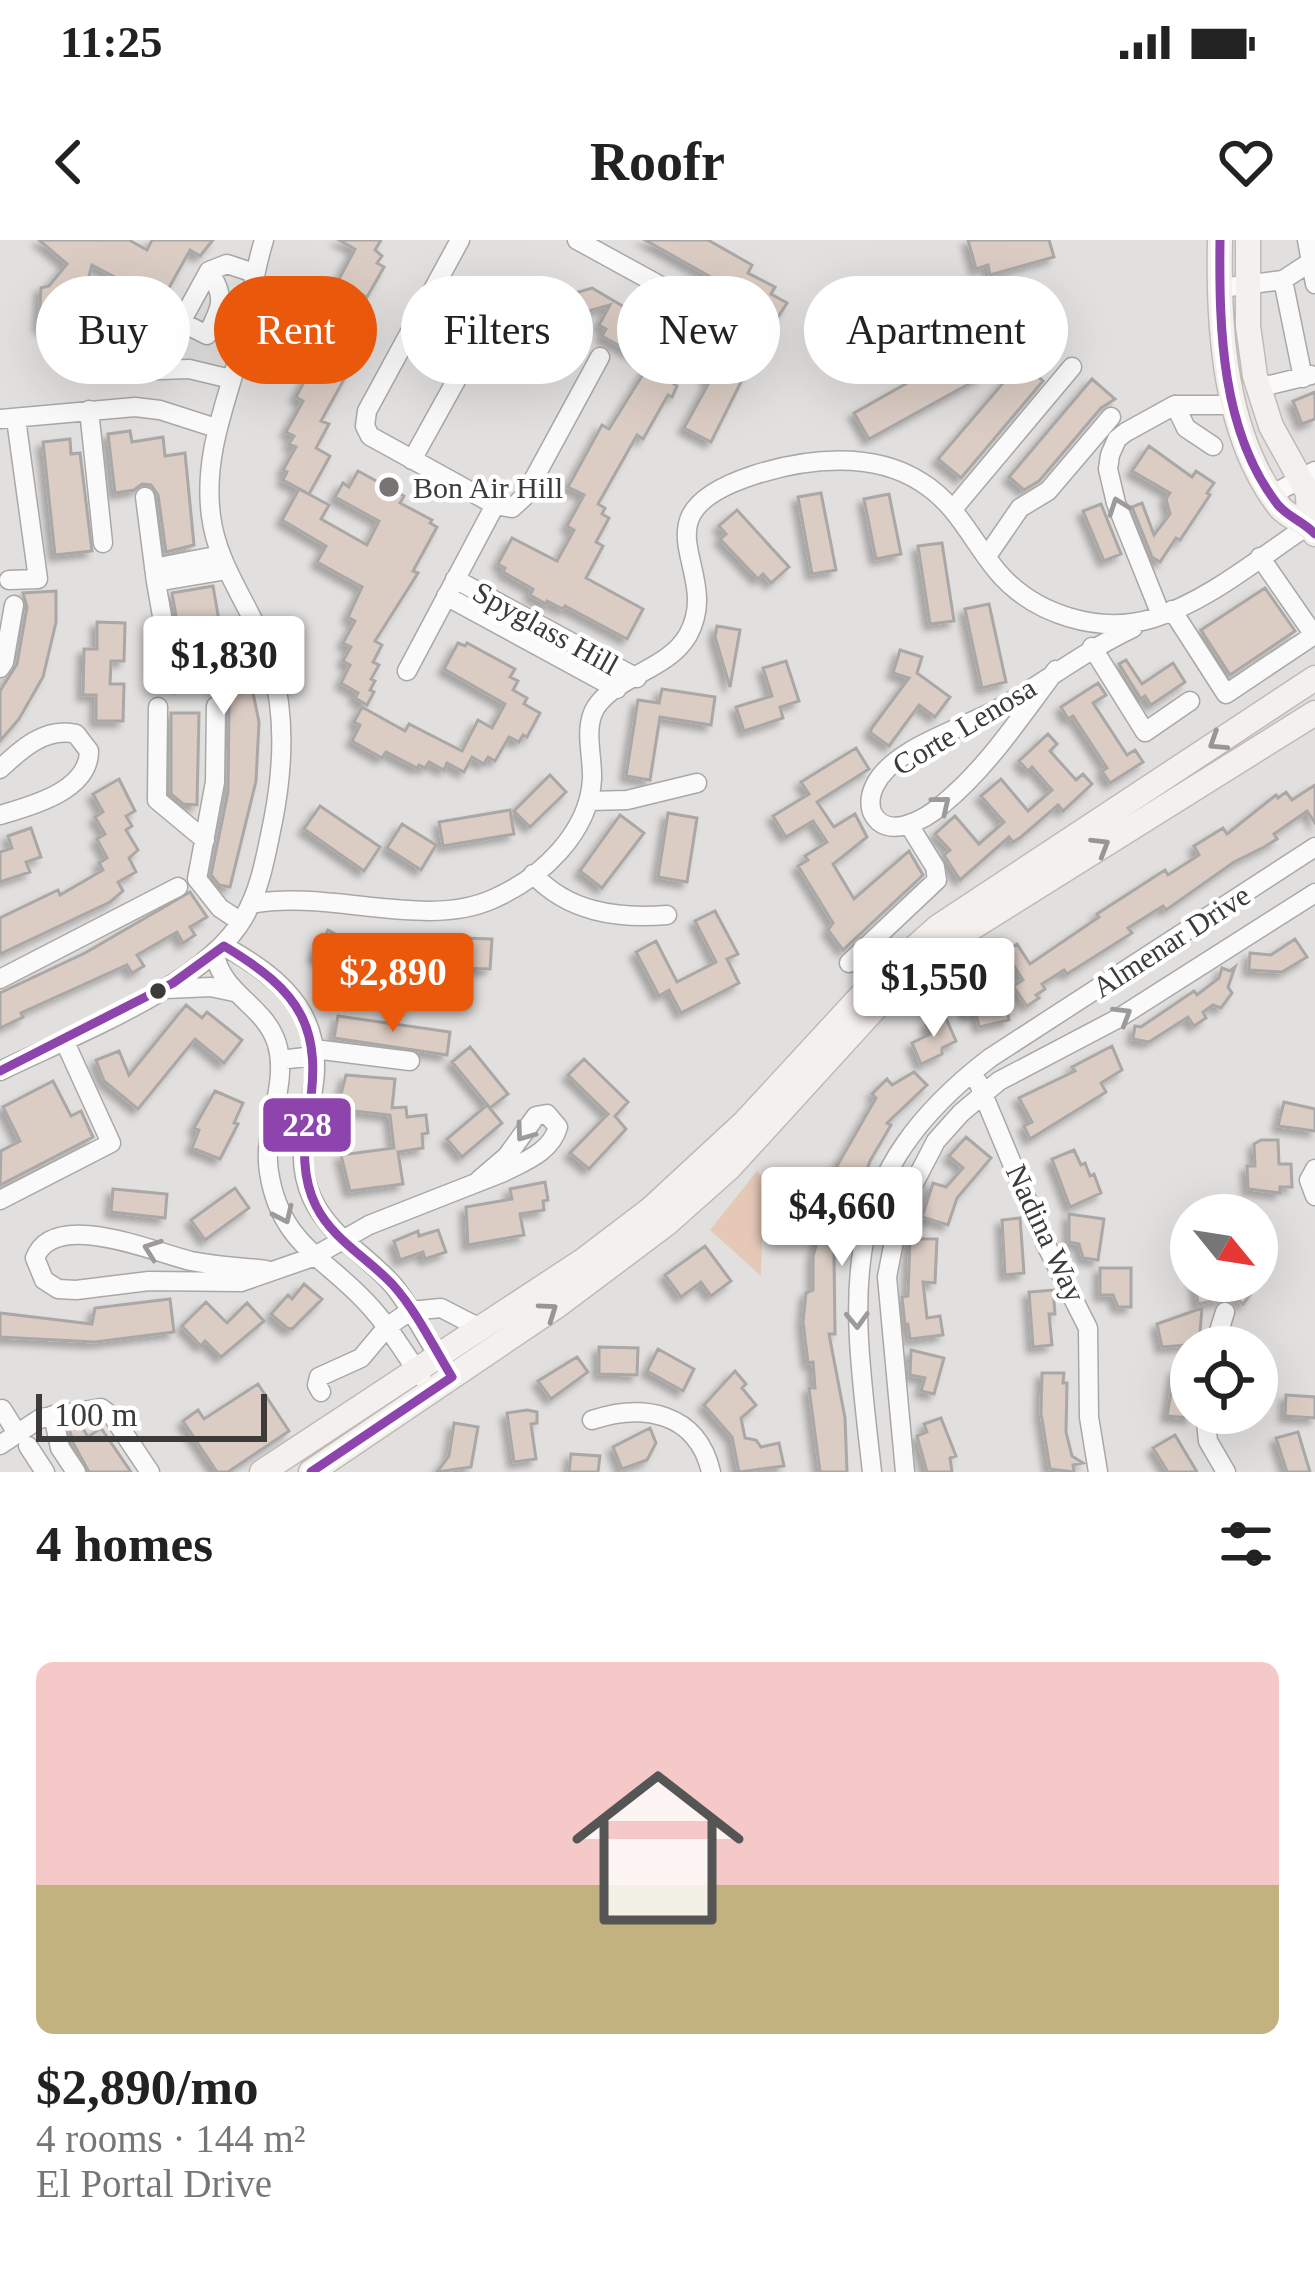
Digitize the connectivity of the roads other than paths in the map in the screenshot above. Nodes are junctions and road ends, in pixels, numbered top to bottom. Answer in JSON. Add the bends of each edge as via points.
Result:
{"nodes":[{"id":1,"x":264,"y":240,"type":"edge"},
{"id":2,"x":460,"y":240,"type":"edge"},
{"id":3,"x":577,"y":240,"type":"edge"},
{"id":4,"x":1220,"y":240,"type":"edge"},
{"id":5,"x":1248,"y":240,"type":"edge"},
{"id":6,"x":1307,"y":240,"type":"edge"},
{"id":7,"x":1312,"y":260,"type":"edge"},
{"id":8,"x":209,"y":271,"type":"dead end"},
{"id":9,"x":254,"y":273,"type":"junction"},
{"id":10,"x":253,"y":276,"type":"edge"},
{"id":11,"x":642,"y":276,"type":"edge"},
{"id":12,"x":1283,"y":280,"type":"junction"},
{"id":13,"x":1315,"y":284,"type":"edge"},
{"id":14,"x":1247,"y":287,"type":"junction"},
{"id":15,"x":1221,"y":288,"type":"junction"},
{"id":16,"x":600,"y":357,"type":"dead end"},
{"id":17,"x":1072,"y":368,"type":"dead end"},
{"id":18,"x":1309,"y":376,"type":"edge"},
{"id":19,"x":229,"y":384,"type":"edge"},
{"id":20,"x":454,"y":384,"type":"edge"},
{"id":21,"x":1258,"y":388,"type":"junction"},
{"id":22,"x":1235,"y":404,"type":"junction"},
{"id":23,"x":1175,"y":405,"type":"junction"},
{"id":24,"x":89,"y":410,"type":"junction"},
{"id":25,"x":1111,"y":417,"type":"dead end"},
{"id":26,"x":8,"y":419,"type":"edge"},
{"id":27,"x":216,"y":428,"type":"junction"},
{"id":28,"x":1213,"y":446,"type":"dead end"},
{"id":29,"x":412,"y":460,"type":"junction"},
{"id":30,"x":1307,"y":475,"type":"edge"},
{"id":31,"x":1273,"y":494,"type":"junction"},
{"id":32,"x":145,"y":497,"type":"dead end"},
{"id":33,"x":495,"y":506,"type":"junction"},
{"id":34,"x":953,"y":509,"type":"junction"},
{"id":35,"x":1312,"y":530,"type":"edge"},
{"id":36,"x":104,"y":543,"type":"dead end"},
{"id":37,"x":987,"y":556,"type":"junction"},
{"id":38,"x":1260,"y":556,"type":"junction"},
{"id":39,"x":223,"y":563,"type":"junction"},
{"id":40,"x":155,"y":574,"type":"junction"},
{"id":41,"x":9,"y":580,"type":"dead end"},
{"id":42,"x":451,"y":588,"type":"junction"},
{"id":43,"x":14,"y":605,"type":"dead end"},
{"id":44,"x":1162,"y":614,"type":"junction"},
{"id":45,"x":1092,"y":647,"type":"junction"},
{"id":46,"x":0,"y":668,"type":"edge"},
{"id":47,"x":406,"y":670,"type":"dead end"},
{"id":48,"x":1056,"y":670,"type":"junction"},
{"id":49,"x":637,"y":678,"type":"junction"},
{"id":50,"x":1315,"y":678,"type":"edge"},
{"id":51,"x":173,"y":684,"type":"dead end"},
{"id":52,"x":617,"y":689,"type":"junction"},
{"id":53,"x":1190,"y":701,"type":"dead end"},
{"id":54,"x":216,"y":706,"type":"dead end"},
{"id":55,"x":158,"y":707,"type":"dead end"},
{"id":56,"x":1315,"y":713,"type":"edge"},
{"id":57,"x":0,"y":770,"type":"edge"},
{"id":58,"x":697,"y":783,"type":"dead end"},
{"id":59,"x":589,"y":801,"type":"junction"},
{"id":60,"x":0,"y":815,"type":"edge"},
{"id":61,"x":909,"y":825,"type":"junction"},
{"id":62,"x":205,"y":841,"type":"junction"},
{"id":63,"x":1315,"y":847,"type":"edge"},
{"id":64,"x":533,"y":874,"type":"junction"},
{"id":65,"x":178,"y":887,"type":"dead end"},
{"id":66,"x":1315,"y":893,"type":"edge"},
{"id":67,"x":251,"y":904,"type":"junction"},
{"id":68,"x":667,"y":915,"type":"dead end"},
{"id":69,"x":242,"y":922,"type":"junction"},
{"id":70,"x":220,"y":950,"type":"junction"},
{"id":71,"x":849,"y":963,"type":"dead end"},
{"id":72,"x":0,"y":979,"type":"edge"},
{"id":73,"x":161,"y":989,"type":"junction"},
{"id":74,"x":236,"y":993,"type":"junction"},
{"id":75,"x":64,"y":1040,"type":"junction"},
{"id":76,"x":314,"y":1057,"type":"junction"},
{"id":77,"x":280,"y":1060,"type":"junction"},
{"id":78,"x":410,"y":1061,"type":"dead end"},
{"id":79,"x":0,"y":1071,"type":"edge"},
{"id":80,"x":972,"y":1072,"type":"junction"},
{"id":81,"x":984,"y":1092,"type":"junction"},
{"id":82,"x":1315,"y":1169,"type":"edge"},
{"id":83,"x":479,"y":1180,"type":"dead end"},
{"id":84,"x":1315,"y":1196,"type":"edge"},
{"id":85,"x":0,"y":1200,"type":"edge"},
{"id":86,"x":342,"y":1241,"type":"junction"},
{"id":87,"x":313,"y":1257,"type":"junction"},
{"id":88,"x":266,"y":1270,"type":"junction"},
{"id":89,"x":410,"y":1311,"type":"junction"},
{"id":90,"x":1225,"y":1312,"type":"dead end"},
{"id":91,"x":1221,"y":1326,"type":"edge"},
{"id":92,"x":387,"y":1327,"type":"junction"},
{"id":93,"x":478,"y":1327,"type":"junction"},
{"id":94,"x":437,"y":1354,"type":"junction"},
{"id":95,"x":416,"y":1369,"type":"junction"},
{"id":96,"x":452,"y":1377,"type":"junction"},
{"id":97,"x":430,"y":1391,"type":"junction"},
{"id":98,"x":329,"y":1403,"type":"junction"},
{"id":99,"x":2,"y":1409,"type":"edge"},
{"id":100,"x":53,"y":1415,"type":"junction"},
{"id":101,"x":592,"y":1420,"type":"dead end"},
{"id":102,"x":1207,"y":1434,"type":"edge"},
{"id":103,"x":22,"y":1440,"type":"junction"},
{"id":104,"x":0,"y":1445,"type":"edge"},
{"id":105,"x":45,"y":1472,"type":"edge"},
{"id":106,"x":76,"y":1472,"type":"edge"},
{"id":107,"x":150,"y":1472,"type":"edge"},
{"id":108,"x":262,"y":1472,"type":"edge"},
{"id":109,"x":311,"y":1472,"type":"edge"},
{"id":110,"x":710,"y":1472,"type":"edge"},
{"id":111,"x":872,"y":1472,"type":"edge"},
{"id":112,"x":905,"y":1472,"type":"edge"},
{"id":113,"x":1098,"y":1472,"type":"edge"},
{"id":114,"x":1226,"y":1472,"type":"edge"}],
"edges":[{"from":1,"to":9,"type":"street"},
{"from":2,"to":29,"type":"street","via":[[365,416],[370,436]]},
{"from":3,"to":11,"type":"street"},
{"from":4,"to":15,"type":"main road"},
{"from":5,"to":14,"type":"main road"},
{"from":6,"to":7,"type":"street"},
{"from":7,"to":12,"type":"street"},
{"from":7,"to":13,"type":"street"},
{"from":8,"to":9,"type":"street","via":[[227,264]]},
{"from":9,"to":10,"type":"street"},
{"from":12,"to":14,"type":"street"},
{"from":12,"to":18,"type":"street"},
{"from":14,"to":15,"type":"street"},
{"from":14,"to":21,"type":"main road"},
{"from":15,"to":22,"type":"main road"},
{"from":16,"to":33,"type":"street","name":"Spyglass Hill","via":[[524,497],[512,508]]},
{"from":17,"to":34,"type":"street"},
{"from":18,"to":21,"type":"street"},
{"from":19,"to":27,"type":"street"},
{"from":20,"to":29,"type":"street"},
{"from":21,"to":30,"type":"main road","via":[[1271,426]]},
{"from":22,"to":23,"type":"street"},
{"from":22,"to":31,"type":"main road"},
{"from":23,"to":28,"type":"street","via":[[1186,428]]},
{"from":44,"to":23,"type":"street","one_way":true,"via":[[1108,469],[1117,439]]},
{"from":24,"to":26,"type":"street"},
{"from":24,"to":27,"type":"street","via":[[160,410]]},
{"from":24,"to":36,"type":"street"},
{"from":25,"to":37,"type":"street","via":[[1048,491],[1020,508]]},
{"from":26,"to":41,"type":"street","via":[[38,579]]},
{"from":27,"to":39,"type":"street","via":[[208,484]]},
{"from":29,"to":33,"type":"street"},
{"from":30,"to":31,"type":"street"},
{"from":30,"to":35,"type":"main road"},
{"from":31,"to":35,"type":"main road"},
{"from":32,"to":40,"type":"street"},
{"from":33,"to":42,"type":"street","name":"Spyglass Hill"},
{"from":34,"to":37,"type":"street"},
{"from":34,"to":49,"type":"street","via":[[899,471],[851,461],[784,467],[711,494],[687,527],[694,620],[675,651]]},
{"from":35,"to":38,"type":"street","name":"Corte Lenosa"},
{"from":37,"to":44,"type":"street","via":[[1014,589],[1060,614],[1108,624]]},
{"from":38,"to":44,"type":"street","name":"Corte Lenosa"},
{"from":38,"to":44,"type":"street","via":[[1315,635],[1226,694]]},
{"from":39,"to":40,"type":"street"},
{"from":39,"to":67,"type":"street","via":[[266,645],[280,711],[278,796]]},
{"from":40,"to":51,"type":"street"},
{"from":42,"to":47,"type":"street","name":"Spyglass Hill"},
{"from":42,"to":49,"type":"street","name":"Spyglass Hill"},
{"from":42,"to":52,"type":"street","name":"Spyglass Hill"},
{"from":43,"to":46,"type":"street"},
{"from":44,"to":45,"type":"street","name":"Corte Lenosa"},
{"from":45,"to":48,"type":"street","name":"Corte Lenosa"},
{"from":45,"to":53,"type":"street","via":[[1145,732]]},
{"from":61,"to":48,"type":"street","name":"Corte Lenosa","one_way":true,"via":[[967,782]]},
{"from":48,"to":61,"type":"street","name":"Corte Lenosa","via":[[890,766],[870,806],[886,825]]},
{"from":49,"to":52,"type":"street"},
{"from":50,"to":93,"type":"main road","one_way":true,"via":[[938,927],[862,994],[677,1188]]},
{"from":52,"to":59,"type":"street","via":[[591,721]]},
{"from":54,"to":62,"type":"street"},
{"from":55,"to":62,"type":"street","via":[[157,800]]},
{"from":96,"to":56,"type":"main road","one_way":true,"via":[[679,1213],[876,1007],[950,942]]},
{"from":57,"to":60,"type":"street","via":[[59,731],[76,734],[89,752],[78,780]]},
{"from":58,"to":59,"type":"street"},
{"from":59,"to":64,"type":"street","via":[[570,840]]},
{"from":61,"to":71,"type":"street","via":[[937,880]]},
{"from":62,"to":69,"type":"street","via":[[197,879]]},
{"from":63,"to":80,"type":"street","name":"Almenar Drive"},
{"from":64,"to":67,"type":"street","via":[[496,898],[453,911],[307,898]]},
{"from":64,"to":68,"type":"street","via":[[558,898],[584,908]]},
{"from":65,"to":72,"type":"street"},
{"from":81,"to":66,"type":"street","name":"Almenar Drive","one_way":true,"via":[[1130,1012]]},
{"from":67,"to":69,"type":"street"},
{"from":69,"to":70,"type":"street"},
{"from":70,"to":73,"type":"street"},
{"from":70,"to":74,"type":"street","via":[[221,975]]},
{"from":70,"to":76,"type":"street","via":[[264,968],[285,987],[306,1022]]},
{"from":73,"to":74,"type":"street"},
{"from":73,"to":75,"type":"street"},
{"from":74,"to":77,"type":"street","via":[[267,1022]]},
{"from":75,"to":79,"type":"street"},
{"from":75,"to":85,"type":"street","via":[[111,1143]]},
{"from":76,"to":77,"type":"street"},
{"from":76,"to":78,"type":"street","via":[[322,1050]]},
{"from":76,"to":86,"type":"street","via":[[302,1162],[316,1206]]},
{"from":77,"to":87,"type":"street","one_way":true,"via":[[269,1171],[285,1222]]},
{"from":80,"to":81,"type":"street","name":"Nadina Way"},
{"from":80,"to":111,"type":"street","name":"Almenar Drive","one_way":true,"via":[[898,1155],[862,1246],[856,1322]]},
{"from":81,"to":112,"type":"street","name":"Almenar Drive","via":[[925,1159],[892,1240],[887,1294]]},
{"from":81,"to":113,"type":"street","name":"Nadina Way","via":[[1088,1328]]},
{"from":82,"to":84,"type":"street"},
{"from":83,"to":86,"type":"street"},
{"from":86,"to":87,"type":"street"},
{"from":86,"to":89,"type":"street"},
{"from":87,"to":88,"type":"street"},
{"from":87,"to":92,"type":"street"},
{"from":88,"to":88,"type":"street","one_way":true,"via":[[195,1262],[104,1237],[52,1238],[35,1258],[44,1280],[66,1290],[241,1282]]},
{"from":89,"to":92,"type":"street"},
{"from":89,"to":93,"type":"street","via":[[441,1308]]},
{"from":89,"to":94,"type":"street"},
{"from":90,"to":91,"type":"street"},
{"from":92,"to":95,"type":"street"},
{"from":92,"to":98,"type":"street","via":[[361,1358],[318,1378]]},
{"from":93,"to":94,"type":"main road"},
{"from":94,"to":95,"type":"main road"},
{"from":94,"to":96,"type":"street"},
{"from":95,"to":97,"type":"street"},
{"from":95,"to":98,"type":"main road"},
{"from":96,"to":97,"type":"main road"},
{"from":97,"to":109,"type":"main road"},
{"from":98,"to":108,"type":"main road"},
{"from":99,"to":103,"type":"street"},
{"from":100,"to":103,"type":"street"},
{"from":100,"to":106,"type":"street"},
{"from":100,"to":107,"type":"street","via":[[107,1412]]},
{"from":101,"to":110,"type":"street","via":[[638,1410],[672,1418],[699,1442]]},
{"from":102,"to":114,"type":"street"},
{"from":103,"to":104,"type":"street"},
{"from":103,"to":105,"type":"street"}]}
